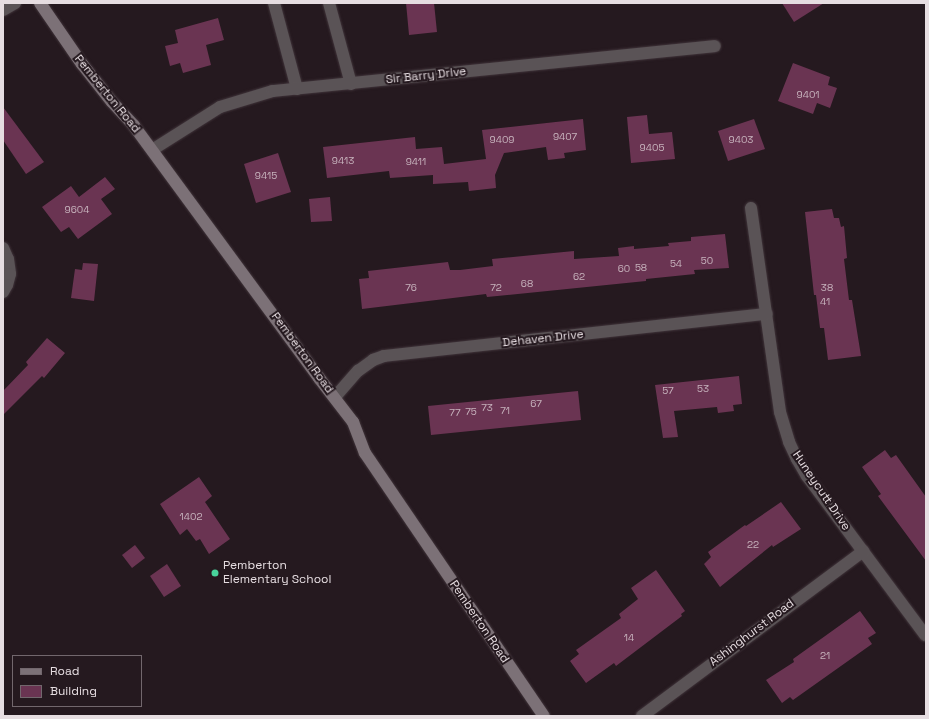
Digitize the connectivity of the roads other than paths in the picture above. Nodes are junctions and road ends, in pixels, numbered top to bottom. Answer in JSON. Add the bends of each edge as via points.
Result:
{"nodes":[{"id":1,"x":15,"y":3,"type":"edge"},
{"id":2,"x":40,"y":3,"type":"edge"},
{"id":3,"x":274,"y":3,"type":"edge"},
{"id":4,"x":329,"y":3,"type":"edge"},
{"id":5,"x":3,"y":10,"type":"edge"},
{"id":6,"x":715,"y":46,"type":"dead end"},
{"id":7,"x":351,"y":84,"type":"junction"},
{"id":8,"x":297,"y":89,"type":"junction"},
{"id":9,"x":152,"y":150,"type":"junction"},
{"id":10,"x":751,"y":208,"type":"dead end"},
{"id":11,"x":3,"y":248,"type":"edge"},
{"id":12,"x":3,"y":292,"type":"edge"},
{"id":13,"x":767,"y":314,"type":"junction"},
{"id":14,"x":335,"y":397,"type":"junction"},
{"id":15,"x":863,"y":551,"type":"junction"},
{"id":16,"x":925,"y":635,"type":"dead end"},
{"id":17,"x":544,"y":716,"type":"edge"},
{"id":18,"x":642,"y":716,"type":"edge"}],
"edges":[{"from":1,"to":5,"type":"street"},
{"from":2,"to":9,"type":"street","name":"Pemberton Road","via":[[82,64]]},
{"from":3,"to":8,"type":"street"},
{"from":4,"to":7,"type":"street"},
{"from":6,"to":7,"type":"street","name":"Sir Barry Drive"},
{"from":7,"to":8,"type":"street","name":"Sir Barry Drive"},
{"from":8,"to":9,"type":"street","name":"Sir Barry Drive","via":[[273,91],[220,106]]},
{"from":9,"to":14,"type":"street","name":"Pemberton Road"},
{"from":10,"to":13,"type":"street","name":"Huneycutt Drive"},
{"from":11,"to":12,"type":"street","via":[[10,274]]},
{"from":13,"to":14,"type":"street","name":"Dehaven Drive","via":[[384,356],[373,360],[358,371]]},
{"from":13,"to":15,"type":"street","name":"Huneycutt Drive","via":[[780,412],[789,442],[808,476]]},
{"from":14,"to":17,"type":"street","name":"Pemberton Road","via":[[354,422],[365,453]]},
{"from":15,"to":16,"type":"street","name":"Huneycutt Drive"},
{"from":15,"to":18,"type":"street","name":"Ashinghurst Road"}]}
